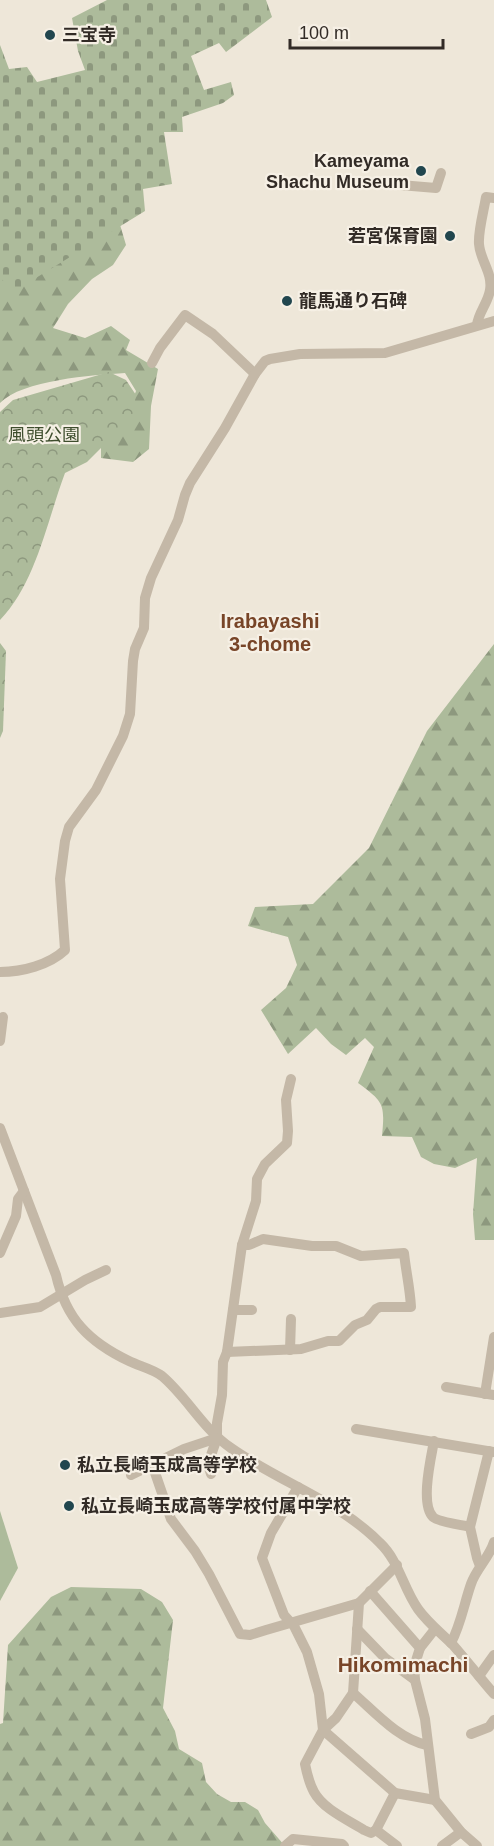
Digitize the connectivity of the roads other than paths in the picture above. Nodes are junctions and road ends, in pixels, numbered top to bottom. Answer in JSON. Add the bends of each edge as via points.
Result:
{"nodes":[{"id":1,"x":441,"y":173,"type":"dead end"},
{"id":2,"x":400,"y":185,"type":"dead end"},
{"id":3,"x":494,"y":198,"type":"edge"},
{"id":4,"x":494,"y":321,"type":"edge"},
{"id":5,"x":477,"y":325,"type":"junction"},
{"id":6,"x":152,"y":363,"type":"dead end"},
{"id":7,"x":255,"y":374,"type":"junction"},
{"id":8,"x":0,"y":972,"type":"edge"},
{"id":9,"x":3,"y":1017,"type":"dead end"},
{"id":10,"x":0,"y":1041,"type":"edge"},
{"id":11,"x":291,"y":1079,"type":"dead end"},
{"id":12,"x":0,"y":1128,"type":"edge"},
{"id":13,"x":24,"y":1191,"type":"junction"},
{"id":14,"x":242,"y":1245,"type":"junction"},
{"id":15,"x":0,"y":1253,"type":"edge"},
{"id":16,"x":106,"y":1270,"type":"dead end"},
{"id":17,"x":61,"y":1296,"type":"junction"},
{"id":18,"x":233,"y":1310,"type":"junction"},
{"id":19,"x":252,"y":1310,"type":"dead end"},
{"id":20,"x":0,"y":1313,"type":"edge"},
{"id":21,"x":291,"y":1319,"type":"dead end"},
{"id":22,"x":494,"y":1337,"type":"edge"},
{"id":23,"x":290,"y":1350,"type":"junction"},
{"id":24,"x":226,"y":1352,"type":"junction"},
{"id":25,"x":446,"y":1387,"type":"dead end"},
{"id":26,"x":489,"y":1395,"type":"edge"},
{"id":27,"x":356,"y":1429,"type":"dead end"},
{"id":28,"x":217,"y":1438,"type":"junction"},
{"id":29,"x":434,"y":1441,"type":"junction"},
{"id":30,"x":491,"y":1452,"type":"edge"},
{"id":31,"x":152,"y":1464,"type":"junction"},
{"id":32,"x":131,"y":1474,"type":"dead end"},
{"id":33,"x":212,"y":1474,"type":"dead end"},
{"id":34,"x":298,"y":1487,"type":"junction"},
{"id":35,"x":470,"y":1527,"type":"junction"},
{"id":36,"x":494,"y":1542,"type":"edge"},
{"id":37,"x":397,"y":1565,"type":"junction"},
{"id":38,"x":480,"y":1566,"type":"junction"},
{"id":39,"x":370,"y":1591,"type":"junction"},
{"id":40,"x":359,"y":1603,"type":"junction"},
{"id":41,"x":290,"y":1622,"type":"junction"},
{"id":42,"x":357,"y":1629,"type":"junction"},
{"id":43,"x":435,"y":1629,"type":"junction"},
{"id":44,"x":451,"y":1644,"type":"junction"},
{"id":45,"x":420,"y":1648,"type":"junction"},
{"id":46,"x":494,"y":1655,"type":"edge"},
{"id":47,"x":479,"y":1676,"type":"junction"},
{"id":48,"x":415,"y":1680,"type":"junction"},
{"id":49,"x":353,"y":1693,"type":"junction"},
{"id":50,"x":494,"y":1694,"type":"edge"},
{"id":51,"x":494,"y":1720,"type":"edge"},
{"id":52,"x":323,"y":1730,"type":"junction"},
{"id":53,"x":471,"y":1734,"type":"dead end"},
{"id":54,"x":427,"y":1745,"type":"junction"},
{"id":55,"x":395,"y":1793,"type":"junction"},
{"id":56,"x":435,"y":1800,"type":"junction"},
{"id":57,"x":376,"y":1830,"type":"junction"},
{"id":58,"x":461,"y":1832,"type":"junction"},
{"id":59,"x":285,"y":1846,"type":"edge"},
{"id":60,"x":344,"y":1846,"type":"edge"},
{"id":61,"x":397,"y":1846,"type":"edge"},
{"id":62,"x":442,"y":1846,"type":"edge"},
{"id":63,"x":477,"y":1846,"type":"edge"}],
"edges":[{"from":1,"to":2,"type":"street","via":[[436,188]]},
{"from":3,"to":5,"type":"street","via":[[486,197],[479,244],[490,289]]},
{"from":4,"to":5,"type":"street"},
{"from":5,"to":7,"type":"street","via":[[385,353],[300,354],[270,359]]},
{"from":6,"to":7,"type":"street","via":[[185,315],[213,334]]},
{"from":7,"to":8,"type":"street","via":[[190,483],[151,578],[145,598],[144,628],[132,661],[130,714],[123,736],[96,790],[69,827],[65,842],[60,879],[65,950],[27,970]]},
{"from":9,"to":10,"type":"street"},
{"from":11,"to":14,"type":"street","via":[[286,1100],[287,1143],[265,1164],[257,1179],[256,1201]]},
{"from":12,"to":13,"type":"street"},
{"from":13,"to":15,"type":"street","via":[[18,1198],[16,1216]]},
{"from":13,"to":17,"type":"street"},
{"from":14,"to":18,"type":"street"},
{"from":14,"to":23,"type":"street","via":[[263,1239],[336,1245],[361,1256],[404,1253],[411,1307],[381,1307],[339,1341]]},
{"from":16,"to":17,"type":"street"},
{"from":17,"to":20,"type":"street","via":[[40,1307]]},
{"from":17,"to":28,"type":"street","via":[[87,1335],[100,1346],[161,1376]]},
{"from":18,"to":19,"type":"street"},
{"from":18,"to":24,"type":"street"},
{"from":21,"to":23,"type":"street"},
{"from":22,"to":26,"type":"street"},
{"from":23,"to":24,"type":"street"},
{"from":24,"to":28,"type":"street"},
{"from":25,"to":26,"type":"street"},
{"from":27,"to":29,"type":"street"},
{"from":28,"to":31,"type":"street"},
{"from":28,"to":33,"type":"street","via":[[209,1461]]},
{"from":28,"to":34,"type":"street"},
{"from":29,"to":30,"type":"street"},
{"from":29,"to":35,"type":"street","via":[[426,1484],[430,1512],[436,1519]]},
{"from":30,"to":35,"type":"street"},
{"from":31,"to":32,"type":"street"},
{"from":31,"to":41,"type":"street","via":[[171,1519],[204,1566],[240,1634],[250,1635]]},
{"from":34,"to":37,"type":"street","via":[[368,1532],[387,1549]]},
{"from":34,"to":41,"type":"street","via":[[271,1533],[262,1558]]},
{"from":35,"to":38,"type":"street"},
{"from":36,"to":38,"type":"street"},
{"from":37,"to":39,"type":"street"},
{"from":37,"to":43,"type":"street","via":[[405,1589]]},
{"from":38,"to":44,"type":"street"},
{"from":39,"to":40,"type":"street"},
{"from":39,"to":45,"type":"street"},
{"from":40,"to":41,"type":"street"},
{"from":40,"to":42,"type":"street"},
{"from":41,"to":52,"type":"street","via":[[318,1665]]},
{"from":42,"to":48,"type":"street","via":[[385,1658]]},
{"from":42,"to":49,"type":"street"},
{"from":43,"to":44,"type":"street"},
{"from":43,"to":45,"type":"street"},
{"from":44,"to":47,"type":"street"},
{"from":45,"to":48,"type":"street"},
{"from":46,"to":47,"type":"street"},
{"from":47,"to":50,"type":"street"},
{"from":48,"to":54,"type":"street"},
{"from":49,"to":52,"type":"street"},
{"from":49,"to":54,"type":"street","via":[[398,1732]]},
{"from":51,"to":53,"type":"street","via":[[489,1727]]},
{"from":52,"to":55,"type":"street"},
{"from":52,"to":57,"type":"street","via":[[305,1764],[309,1783],[325,1805],[364,1830]]},
{"from":54,"to":56,"type":"street"},
{"from":55,"to":56,"type":"street"},
{"from":55,"to":57,"type":"street"},
{"from":56,"to":58,"type":"street"},
{"from":57,"to":61,"type":"street"},
{"from":58,"to":62,"type":"street"},
{"from":58,"to":63,"type":"street"},
{"from":59,"to":60,"type":"street","via":[[293,1839]]}]}
